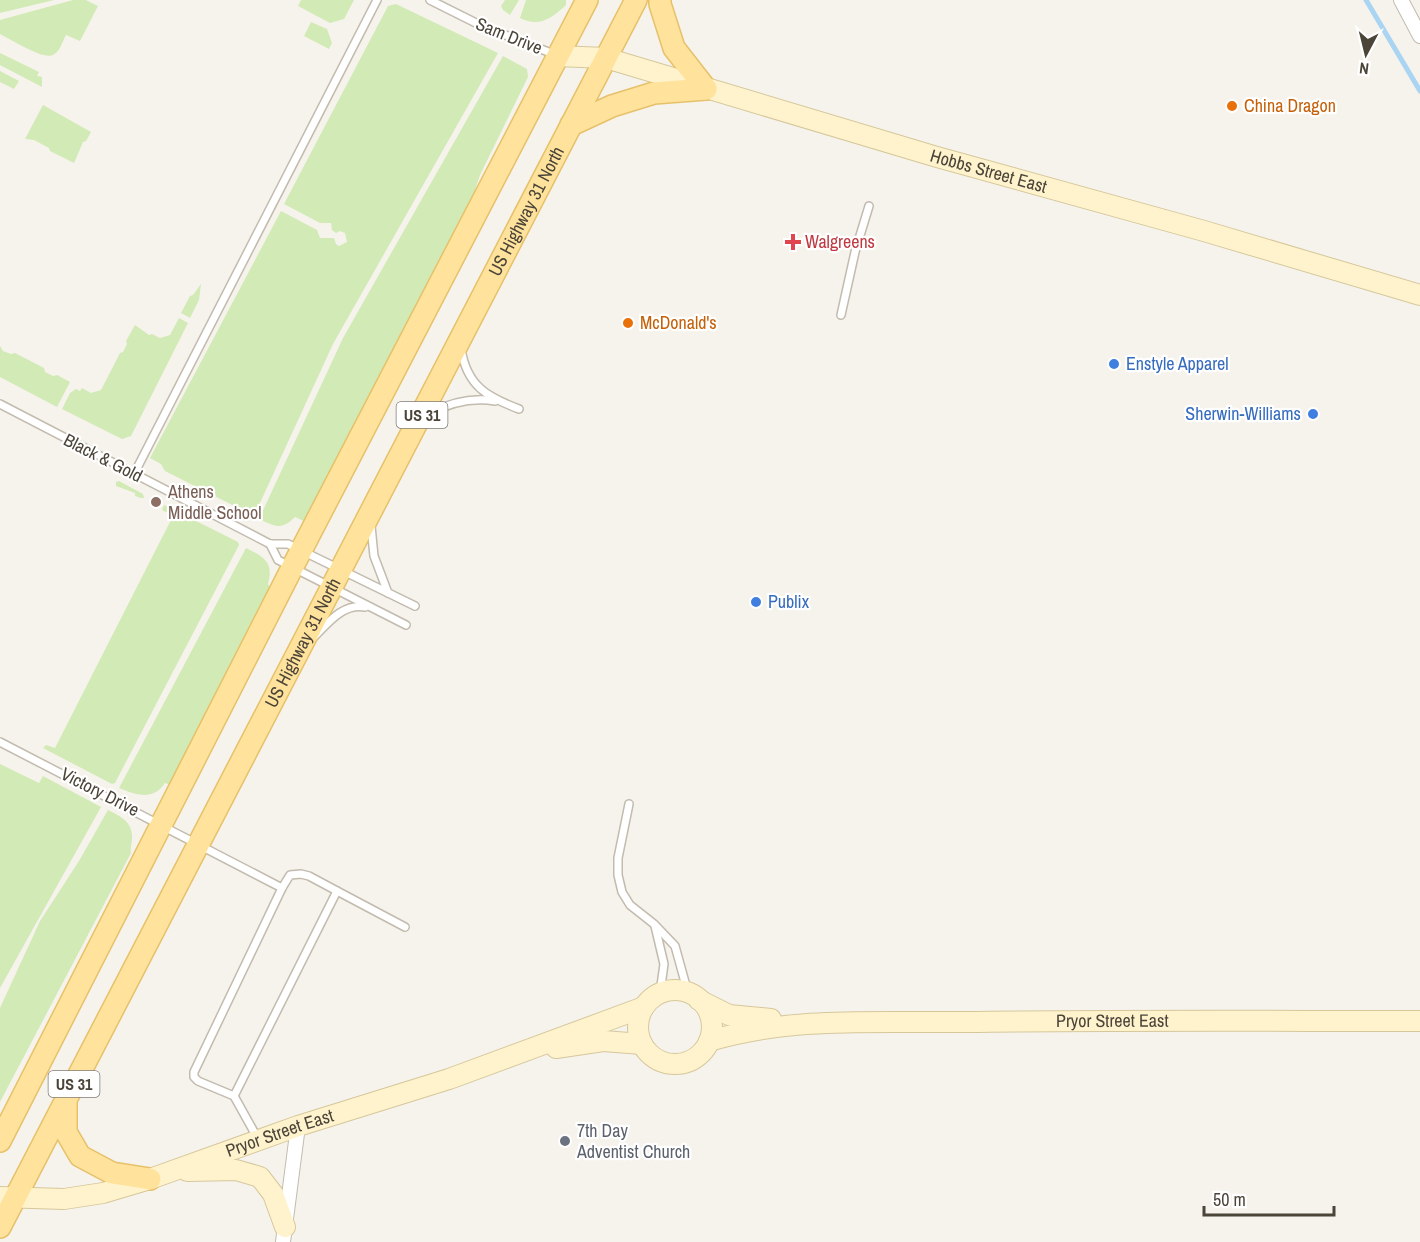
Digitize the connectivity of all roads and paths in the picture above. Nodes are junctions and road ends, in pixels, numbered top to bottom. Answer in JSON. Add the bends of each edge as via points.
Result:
{"nodes":[{"id":1,"x":377,"y":0,"type":"edge"},
{"id":2,"x":430,"y":0,"type":"edge"},
{"id":3,"x":588,"y":0,"type":"edge"},
{"id":4,"x":636,"y":0,"type":"edge"},
{"id":5,"x":660,"y":0,"type":"edge"},
{"id":6,"x":1401,"y":0,"type":"edge"},
{"id":7,"x":1420,"y":36,"type":"edge"},
{"id":8,"x":557,"y":56,"type":"junction"},
{"id":9,"x":606,"y":58,"type":"junction"},
{"id":10,"x":706,"y":89,"type":"junction"},
{"id":11,"x":571,"y":125,"type":"junction"},
{"id":12,"x":869,"y":206,"type":"dead end"},
{"id":13,"x":1420,"y":296,"type":"edge"},
{"id":14,"x":841,"y":315,"type":"dead end"},
{"id":15,"x":460,"y":340,"type":"junction"},
{"id":16,"x":503,"y":403,"type":"junction"},
{"id":17,"x":0,"y":404,"type":"edge"},
{"id":18,"x":519,"y":409,"type":"dead end"},
{"id":19,"x":420,"y":419,"type":"junction"},
{"id":20,"x":134,"y":474,"type":"junction"},
{"id":21,"x":371,"y":513,"type":"junction"},
{"id":22,"x":270,"y":544,"type":"junction"},
{"id":23,"x":296,"y":559,"type":"junction"},
{"id":24,"x":337,"y":579,"type":"junction"},
{"id":25,"x":388,"y":593,"type":"junction"},
{"id":26,"x":415,"y":606,"type":"dead end"},
{"id":27,"x":371,"y":608,"type":"junction"},
{"id":28,"x":406,"y":625,"type":"dead end"},
{"id":29,"x":298,"y":653,"type":"junction"},
{"id":30,"x":0,"y":742,"type":"edge"},
{"id":31,"x":629,"y":804,"type":"dead end"},
{"id":32,"x":162,"y":825,"type":"junction"},
{"id":33,"x":198,"y":845,"type":"junction"},
{"id":34,"x":282,"y":888,"type":"junction"},
{"id":35,"x":337,"y":891,"type":"junction"},
{"id":36,"x":654,"y":924,"type":"junction"},
{"id":37,"x":405,"y":927,"type":"dead end"},
{"id":38,"x":660,"y":993,"type":"junction"},
{"id":39,"x":693,"y":996,"type":"junction"},
{"id":40,"x":644,"y":1007,"type":"junction"},
{"id":41,"x":1420,"y":1021,"type":"edge"},
{"id":42,"x":806,"y":1024,"type":"junction"},
{"id":43,"x":709,"y":1041,"type":"junction"},
{"id":44,"x":642,"y":1044,"type":"junction"},
{"id":45,"x":538,"y":1048,"type":"junction"},
{"id":46,"x":234,"y":1096,"type":"junction"},
{"id":47,"x":66,"y":1099,"type":"junction"},
{"id":48,"x":298,"y":1126,"type":"junction"},
{"id":49,"x":259,"y":1140,"type":"junction"},
{"id":50,"x":0,"y":1141,"type":"edge"},
{"id":51,"x":172,"y":1171,"type":"junction"},
{"id":52,"x":150,"y":1179,"type":"junction"},
{"id":53,"x":8,"y":1197,"type":"edge"},
{"id":54,"x":0,"y":1227,"type":"edge"},
{"id":55,"x":284,"y":1235,"type":"edge"}],
"edges":[{"from":1,"to":20,"type":"lane"},
{"from":2,"to":8,"type":"lane","name":"Sam Drive"},
{"from":3,"to":8,"type":"main road","number":"US 31"},
{"from":4,"to":9,"type":"main road","number":"US 31"},
{"from":5,"to":10,"type":"main road","via":[[674,48]]},
{"from":6,"to":7,"type":"street"},
{"from":8,"to":9,"type":"street","name":"Hobbs Street East"},
{"from":8,"to":23,"type":"main road","number":"US 31"},
{"from":9,"to":10,"type":"street","name":"Hobbs Street East"},
{"from":9,"to":11,"type":"main road","name":"US Highway 31 North","number":"US 31"},
{"from":10,"to":11,"type":"main road","via":[[654,93]]},
{"from":10,"to":13,"type":"street","name":"Hobbs Street East"},
{"from":11,"to":15,"type":"main road","name":"US Highway 31 North","number":"US 31"},
{"from":12,"to":14,"type":"lane"},
{"from":15,"to":16,"type":"lane","via":[[472,379],[486,394]]},
{"from":15,"to":19,"type":"main road","name":"US Highway 31 North","number":"US 31"},
{"from":16,"to":18,"type":"lane"},
{"from":16,"to":19,"type":"lane","via":[[459,401]]},
{"from":17,"to":20,"type":"lane","name":"Black & Gold"},
{"from":19,"to":21,"type":"main road","name":"US Highway 31 North","number":"US 31"},
{"from":20,"to":22,"type":"lane","name":"Black & Gold"},
{"from":21,"to":24,"type":"main road","name":"US Highway 31 North","number":"US 31"},
{"from":21,"to":25,"type":"lane","via":[[374,556]]},
{"from":22,"to":23,"type":"lane","name":"Black & Gold","via":[[288,544]]},
{"from":22,"to":23,"type":"lane","name":"Black & Gold","via":[[278,560]]},
{"from":23,"to":24,"type":"lane","name":"Black & Gold"},
{"from":23,"to":24,"type":"lane","name":"Black & Gold"},
{"from":23,"to":32,"type":"main road","number":"US 31"},
{"from":24,"to":25,"type":"lane"},
{"from":24,"to":27,"type":"lane"},
{"from":24,"to":29,"type":"main road","name":"US Highway 31 North","number":"US 31"},
{"from":25,"to":26,"type":"lane"},
{"from":27,"to":28,"type":"lane"},
{"from":27,"to":29,"type":"lane","via":[[345,609]]},
{"from":29,"to":33,"type":"main road","name":"US Highway 31 North","number":"US 31"},
{"from":30,"to":32,"type":"lane","name":"Victory Drive"},
{"from":31,"to":36,"type":"lane","via":[[618,875],[630,905]]},
{"from":32,"to":33,"type":"lane","name":"Victory Drive"},
{"from":32,"to":50,"type":"main road","number":"US 31"},
{"from":33,"to":34,"type":"lane","name":"Victory Drive"},
{"from":33,"to":47,"type":"main road","name":"US Highway 31 North","number":"US 31"},
{"from":34,"to":35,"type":"lane","via":[[290,875],[302,874]]},
{"from":34,"to":46,"type":"lane","via":[[195,1071],[198,1081]]},
{"from":35,"to":37,"type":"lane"},
{"from":35,"to":46,"type":"lane"},
{"from":36,"to":38,"type":"lane","via":[[664,964]]},
{"from":36,"to":39,"type":"lane","via":[[675,946]]},
{"from":38,"to":39,"type":"street","via":[[674,990]]},
{"from":38,"to":40,"type":"street"},
{"from":39,"to":42,"type":"street","name":"Pryor Street East","via":[[729,1015]]},
{"from":39,"to":43,"type":"street","via":[[711,1018]]},
{"from":40,"to":44,"type":"street","via":[[638,1025]]},
{"from":40,"to":45,"type":"street","name":"Pryor Street East"},
{"from":41,"to":42,"type":"street","name":"Pryor Street East"},
{"from":42,"to":43,"type":"street","name":"Pryor Street East","via":[[754,1029]]},
{"from":43,"to":44,"type":"street","via":[[696,1057],[676,1064],[657,1059]]},
{"from":44,"to":45,"type":"street","name":"Pryor Street East","via":[[603,1041]]},
{"from":45,"to":48,"type":"street","name":"Pryor Street East"},
{"from":46,"to":49,"type":"lane"},
{"from":47,"to":52,"type":"main road","via":[[66,1132],[80,1156],[112,1173]]},
{"from":47,"to":53,"type":"main road","name":"US Highway 31 North","number":"US 31"},
{"from":48,"to":49,"type":"street","name":"Pryor Street East"},
{"from":48,"to":55,"type":"street"},
{"from":49,"to":51,"type":"street","name":"Pryor Street East"},
{"from":51,"to":52,"type":"street","name":"Pryor Street East"},
{"from":51,"to":55,"type":"street","via":[[236,1170],[260,1177],[273,1194]]},
{"from":52,"to":53,"type":"street","name":"Pryor Street East","via":[[64,1199]]},
{"from":53,"to":54,"type":"main road","name":"US Highway 31 North","number":"US 31"}]}
